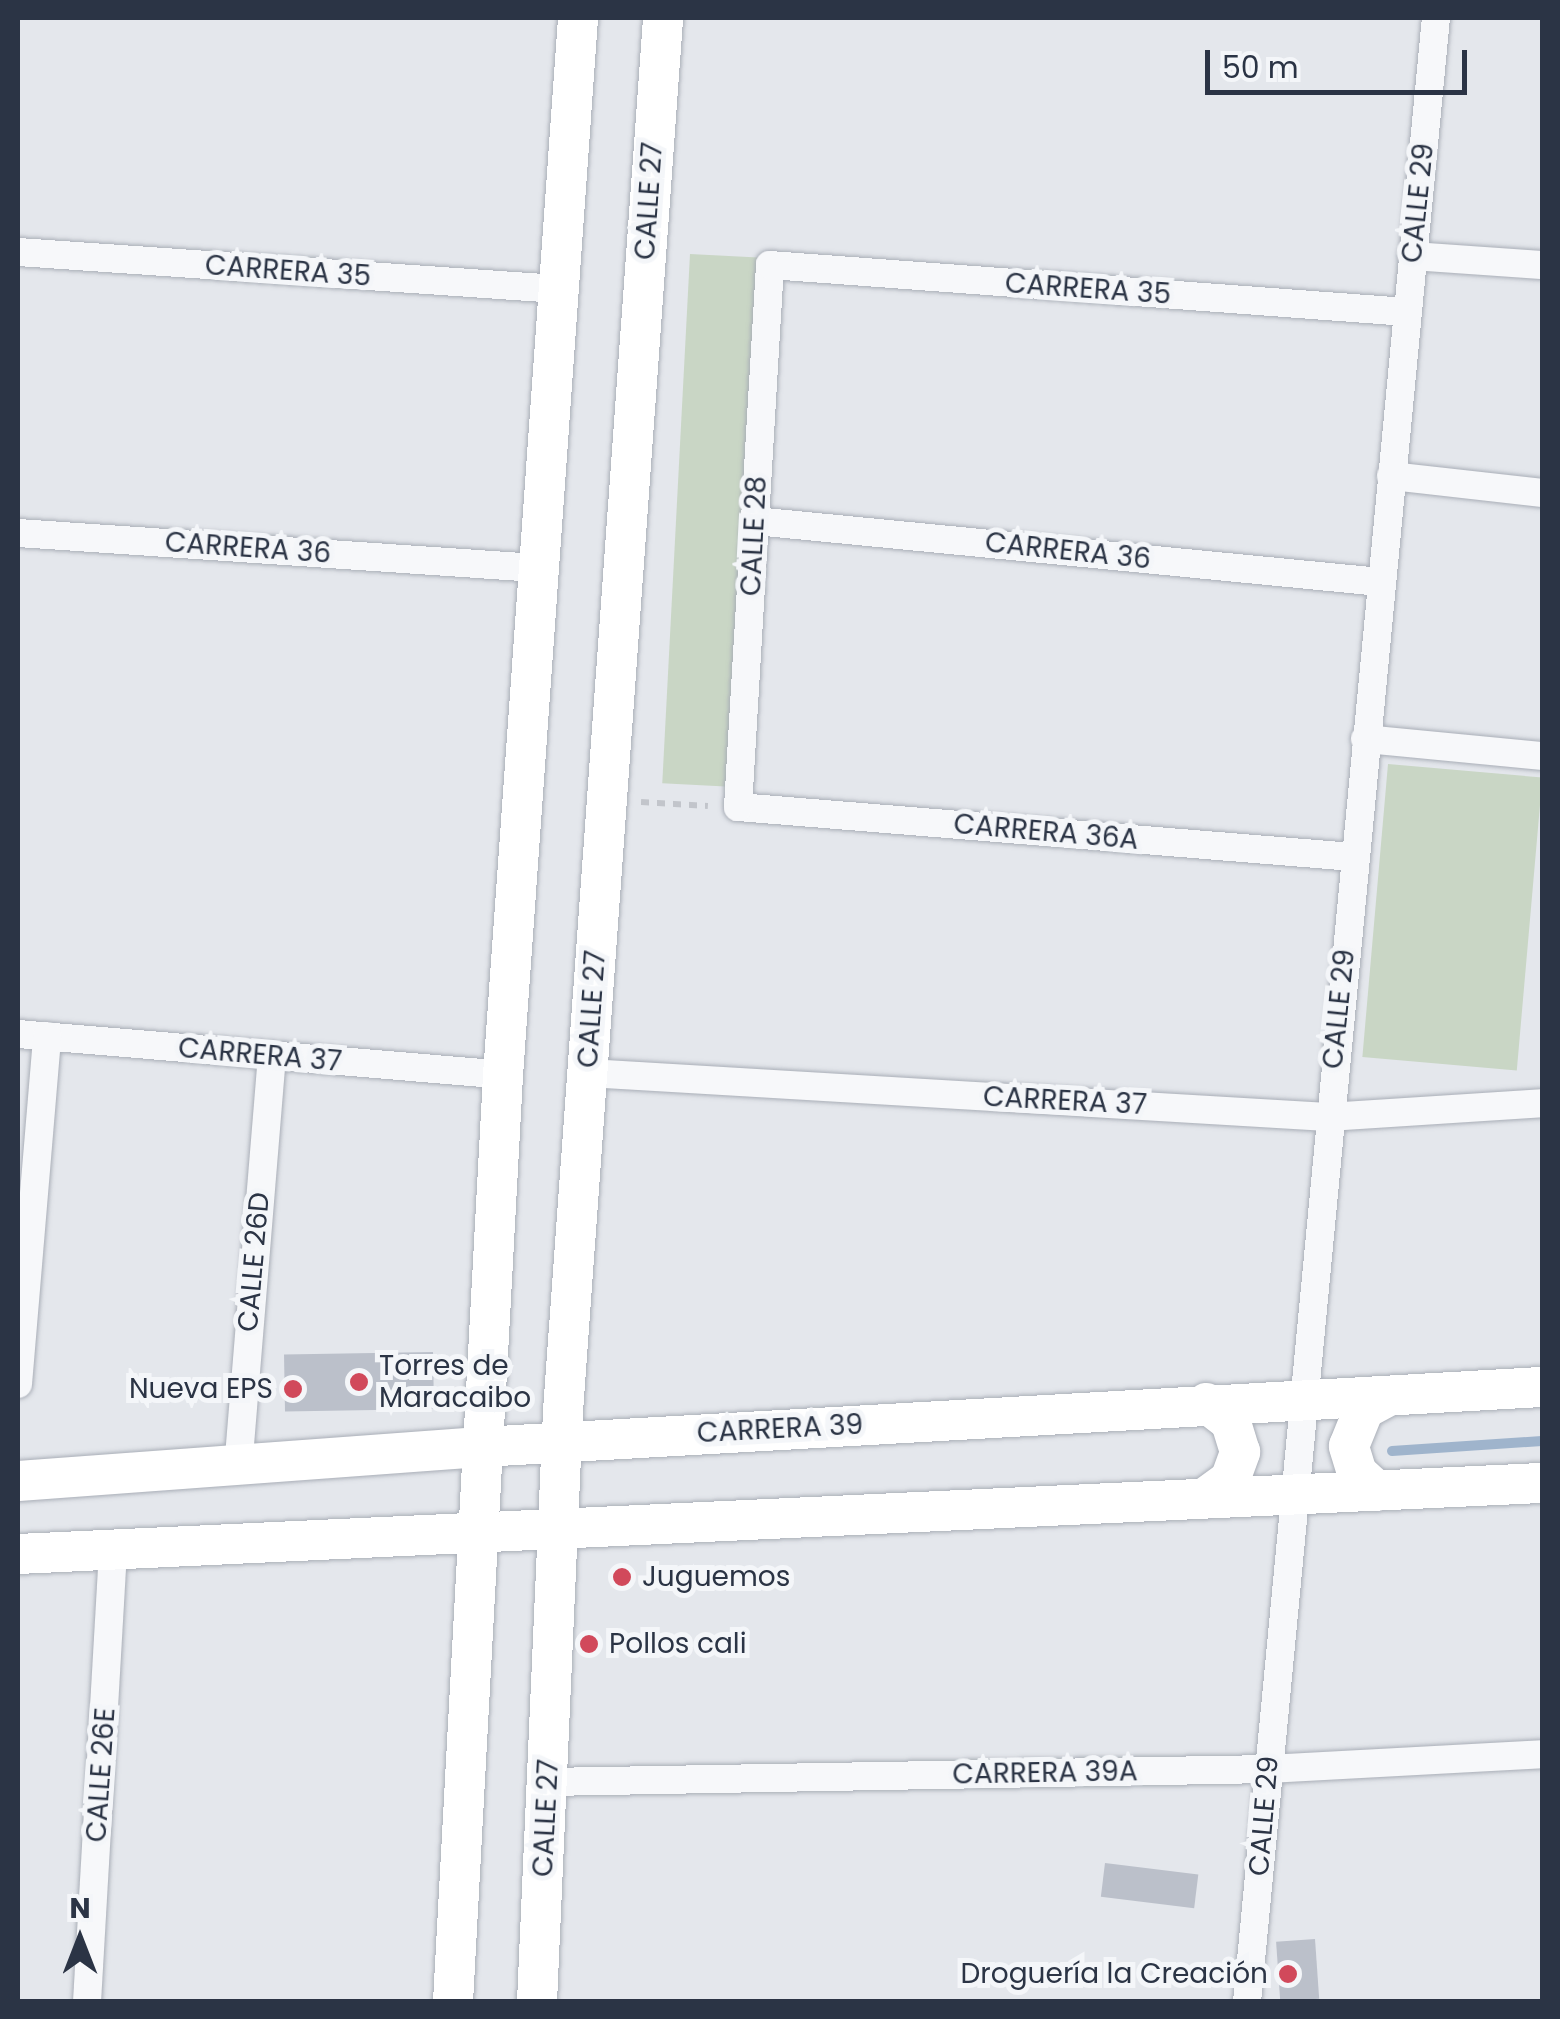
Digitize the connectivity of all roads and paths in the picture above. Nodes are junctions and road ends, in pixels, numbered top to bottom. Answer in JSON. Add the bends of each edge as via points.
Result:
{"nodes":[{"id":1,"x":578,"y":18,"type":"edge"},
{"id":2,"x":662,"y":18,"type":"edge"},
{"id":3,"x":1436,"y":18,"type":"edge"},
{"id":4,"x":18,"y":252,"type":"edge"},
{"id":5,"x":1412,"y":256,"type":"junction"},
{"id":6,"x":1542,"y":264,"type":"edge"},
{"id":7,"x":770,"y":265,"type":"joint"},
{"id":8,"x":558,"y":289,"type":"junction"},
{"id":9,"x":1407,"y":312,"type":"junction"},
{"id":10,"x":1391,"y":476,"type":"junction"},
{"id":11,"x":1542,"y":493,"type":"edge"},
{"id":12,"x":755,"y":521,"type":"junction"},
{"id":13,"x":18,"y":532,"type":"edge"},
{"id":14,"x":538,"y":568,"type":"junction"},
{"id":15,"x":1381,"y":582,"type":"junction"},
{"id":16,"x":1365,"y":739,"type":"junction"},
{"id":17,"x":1542,"y":756,"type":"edge"},
{"id":18,"x":634,"y":802,"type":"dead end"},
{"id":19,"x":738,"y":807,"type":"junction"},
{"id":20,"x":1353,"y":857,"type":"junction"},
{"id":21,"x":18,"y":1034,"type":"edge"},
{"id":22,"x":47,"y":1036,"type":"junction"},
{"id":23,"x":272,"y":1056,"type":"junction"},
{"id":24,"x":588,"y":1073,"type":"junction"},
{"id":25,"x":503,"y":1076,"type":"junction"},
{"id":26,"x":1542,"y":1103,"type":"edge"},
{"id":27,"x":1328,"y":1117,"type":"junction"},
{"id":28,"x":18,"y":1384,"type":"edge"},
{"id":29,"x":1542,"y":1386,"type":"edge"},
{"id":30,"x":1388,"y":1396,"type":"junction"},
{"id":31,"x":1300,"y":1399,"type":"junction"},
{"id":32,"x":1206,"y":1404,"type":"junction"},
{"id":33,"x":562,"y":1442,"type":"junction"},
{"id":34,"x":481,"y":1447,"type":"junction"},
{"id":35,"x":238,"y":1469,"type":"junction"},
{"id":36,"x":18,"y":1481,"type":"edge"},
{"id":37,"x":1542,"y":1483,"type":"edge"},
{"id":38,"x":1376,"y":1491,"type":"junction"},
{"id":39,"x":1292,"y":1494,"type":"junction"},
{"id":40,"x":1205,"y":1498,"type":"junction"},
{"id":41,"x":560,"y":1528,"type":"junction"},
{"id":42,"x":477,"y":1534,"type":"junction"},
{"id":43,"x":112,"y":1549,"type":"junction"},
{"id":44,"x":18,"y":1554,"type":"edge"},
{"id":45,"x":1542,"y":1754,"type":"edge"},
{"id":46,"x":1542,"y":1762,"type":"edge"},
{"id":47,"x":1268,"y":1769,"type":"junction"},
{"id":48,"x":547,"y":1782,"type":"junction"},
{"id":49,"x":87,"y":2002,"type":"edge"},
{"id":50,"x":453,"y":2002,"type":"edge"},
{"id":51,"x":537,"y":2002,"type":"edge"},
{"id":52,"x":1247,"y":2002,"type":"edge"}],
"edges":[{"from":1,"to":8,"type":"main road"},
{"from":2,"to":24,"type":"main road","name":"CALLE 27"},
{"from":3,"to":5,"type":"street","name":"CALLE 29"},
{"from":4,"to":8,"type":"street","name":"CARRERA 35"},
{"from":5,"to":6,"type":"street"},
{"from":5,"to":9,"type":"street","name":"CALLE 29"},
{"from":7,"to":9,"type":"street","name":"CARRERA 35"},
{"from":7,"to":12,"type":"street","name":"CALLE 28"},
{"from":8,"to":14,"type":"main road"},
{"from":9,"to":10,"type":"street","name":"CALLE 29"},
{"from":10,"to":11,"type":"street"},
{"from":10,"to":15,"type":"street","name":"CALLE 29"},
{"from":12,"to":15,"type":"street","name":"CARRERA 36"},
{"from":12,"to":19,"type":"street","name":"CALLE 28"},
{"from":13,"to":14,"type":"street","name":"CARRERA 36"},
{"from":14,"to":25,"type":"main road"},
{"from":15,"to":16,"type":"street","name":"CALLE 29"},
{"from":16,"to":17,"type":"street"},
{"from":16,"to":20,"type":"street","name":"CALLE 29"},
{"from":18,"to":19,"type":"path"},
{"from":19,"to":20,"type":"street","name":"CARRERA 36A"},
{"from":20,"to":27,"type":"street","name":"CALLE 29"},
{"from":21,"to":22,"type":"street","name":"CARRERA 37"},
{"from":22,"to":23,"type":"street","name":"CARRERA 37"},
{"from":22,"to":28,"type":"street"},
{"from":23,"to":25,"type":"street","name":"CARRERA 37"},
{"from":23,"to":35,"type":"street","name":"CALLE 26D"},
{"from":24,"to":27,"type":"street","name":"CARRERA 37"},
{"from":24,"to":33,"type":"main road","name":"CALLE 27"},
{"from":25,"to":34,"type":"main road"},
{"from":26,"to":27,"type":"street","name":"CARRERA 37"},
{"from":27,"to":31,"type":"street","name":"CALLE 29"},
{"from":29,"to":30,"type":"main road","name":"CARRERA 39"},
{"from":30,"to":31,"type":"main road","name":"CARRERA 39"},
{"from":30,"to":38,"type":"main road","via":[[1364,1409],[1348,1446],[1357,1472]]},
{"from":31,"to":32,"type":"main road","name":"CARRERA 39"},
{"from":31,"to":39,"type":"street","name":"CALLE 29"},
{"from":32,"to":33,"type":"main road","name":"CARRERA 39"},
{"from":32,"to":40,"type":"main road","via":[[1231,1422],[1240,1452],[1230,1480]]},
{"from":33,"to":34,"type":"main road","name":"CARRERA 39"},
{"from":33,"to":41,"type":"main road","name":"CALLE 27"},
{"from":34,"to":35,"type":"main road","name":"CARRERA 39"},
{"from":34,"to":42,"type":"main road"},
{"from":35,"to":36,"type":"main road","name":"CARRERA 39"},
{"from":37,"to":38,"type":"main road"},
{"from":38,"to":39,"type":"main road"},
{"from":39,"to":40,"type":"main road"},
{"from":39,"to":47,"type":"street","name":"CALLE 29"},
{"from":40,"to":41,"type":"main road"},
{"from":41,"to":42,"type":"main road"},
{"from":41,"to":48,"type":"main road","name":"CALLE 27"},
{"from":42,"to":43,"type":"main road"},
{"from":42,"to":50,"type":"main road"},
{"from":43,"to":44,"type":"main road"},
{"from":43,"to":49,"type":"street","name":"CALLE 26E"},
{"from":45,"to":46,"type":"street"},
{"from":45,"to":47,"type":"street","name":"CARRERA 39A"},
{"from":47,"to":48,"type":"street","name":"CARRERA 39A"},
{"from":47,"to":52,"type":"street","name":"CALLE 29"},
{"from":48,"to":51,"type":"main road","name":"CALLE 27"}]}
